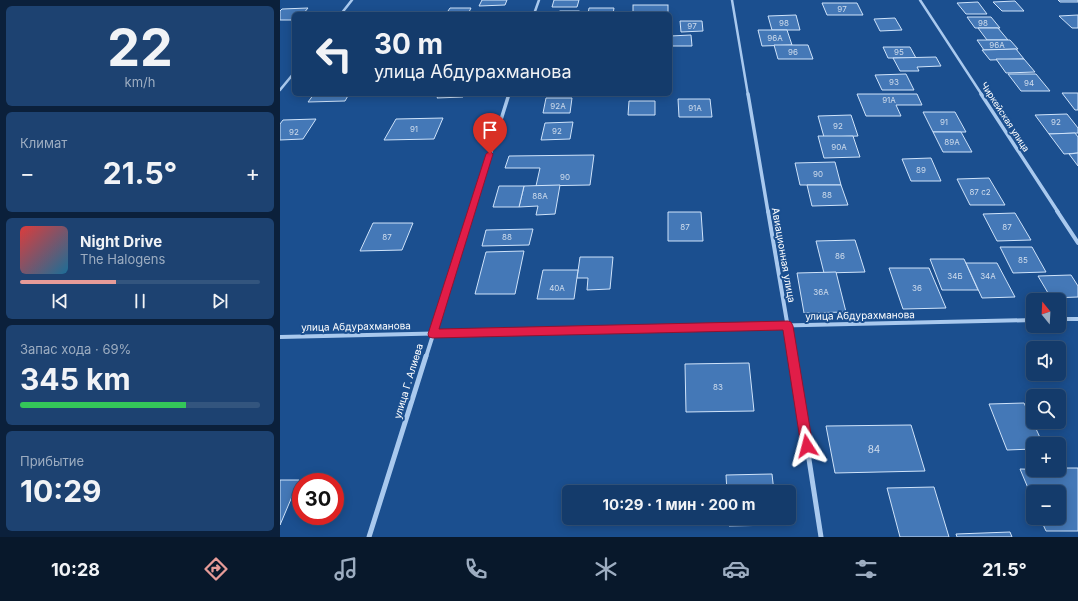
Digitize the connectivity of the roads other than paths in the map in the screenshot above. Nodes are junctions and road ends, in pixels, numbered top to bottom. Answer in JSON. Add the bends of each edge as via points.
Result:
{"nodes":[{"id":1,"x":352,"y":0,"type":"edge"},
{"id":2,"x":539,"y":0,"type":"edge"},
{"id":3,"x":732,"y":0,"type":"edge"},
{"id":4,"x":920,"y":0,"type":"edge"},
{"id":5,"x":343,"y":12,"type":"edge"},
{"id":6,"x":535,"y":12,"type":"edge"},
{"id":7,"x":292,"y":75,"type":"edge"},
{"id":8,"x":280,"y":90,"type":"edge"},
{"id":9,"x":508,"y":96,"type":"edge"},
{"id":10,"x":1078,"y":243,"type":"edge"},
{"id":11,"x":1066,"y":319,"type":"edge"},
{"id":12,"x":1078,"y":319,"type":"edge"},
{"id":13,"x":1026,"y":320,"type":"edge"},
{"id":14,"x":788,"y":326,"type":"junction"},
{"id":15,"x":433,"y":334,"type":"junction"},
{"id":16,"x":280,"y":337,"type":"edge"},
{"id":17,"x":369,"y":537,"type":"edge"},
{"id":18,"x":821,"y":537,"type":"edge"}],
"edges":[{"from":1,"to":5,"type":"street"},
{"from":2,"to":6,"type":"street"},
{"from":3,"to":14,"type":"street","name":"Авиационная улица"},
{"from":4,"to":10,"type":"street","name":"Чиркейская улица"},
{"from":7,"to":8,"type":"street"},
{"from":9,"to":15,"type":"street","name":"улица Г. Алиева"},
{"from":11,"to":12,"type":"street"},
{"from":13,"to":14,"type":"street","name":"улица Абдурахманова"},
{"from":14,"to":15,"type":"street","name":"улица Абдурахманова"},
{"from":14,"to":18,"type":"street","name":"Авиационная улица"},
{"from":15,"to":16,"type":"street","name":"улица Абдурахманова"},
{"from":15,"to":17,"type":"street","name":"улица Г. Алиева"}]}
